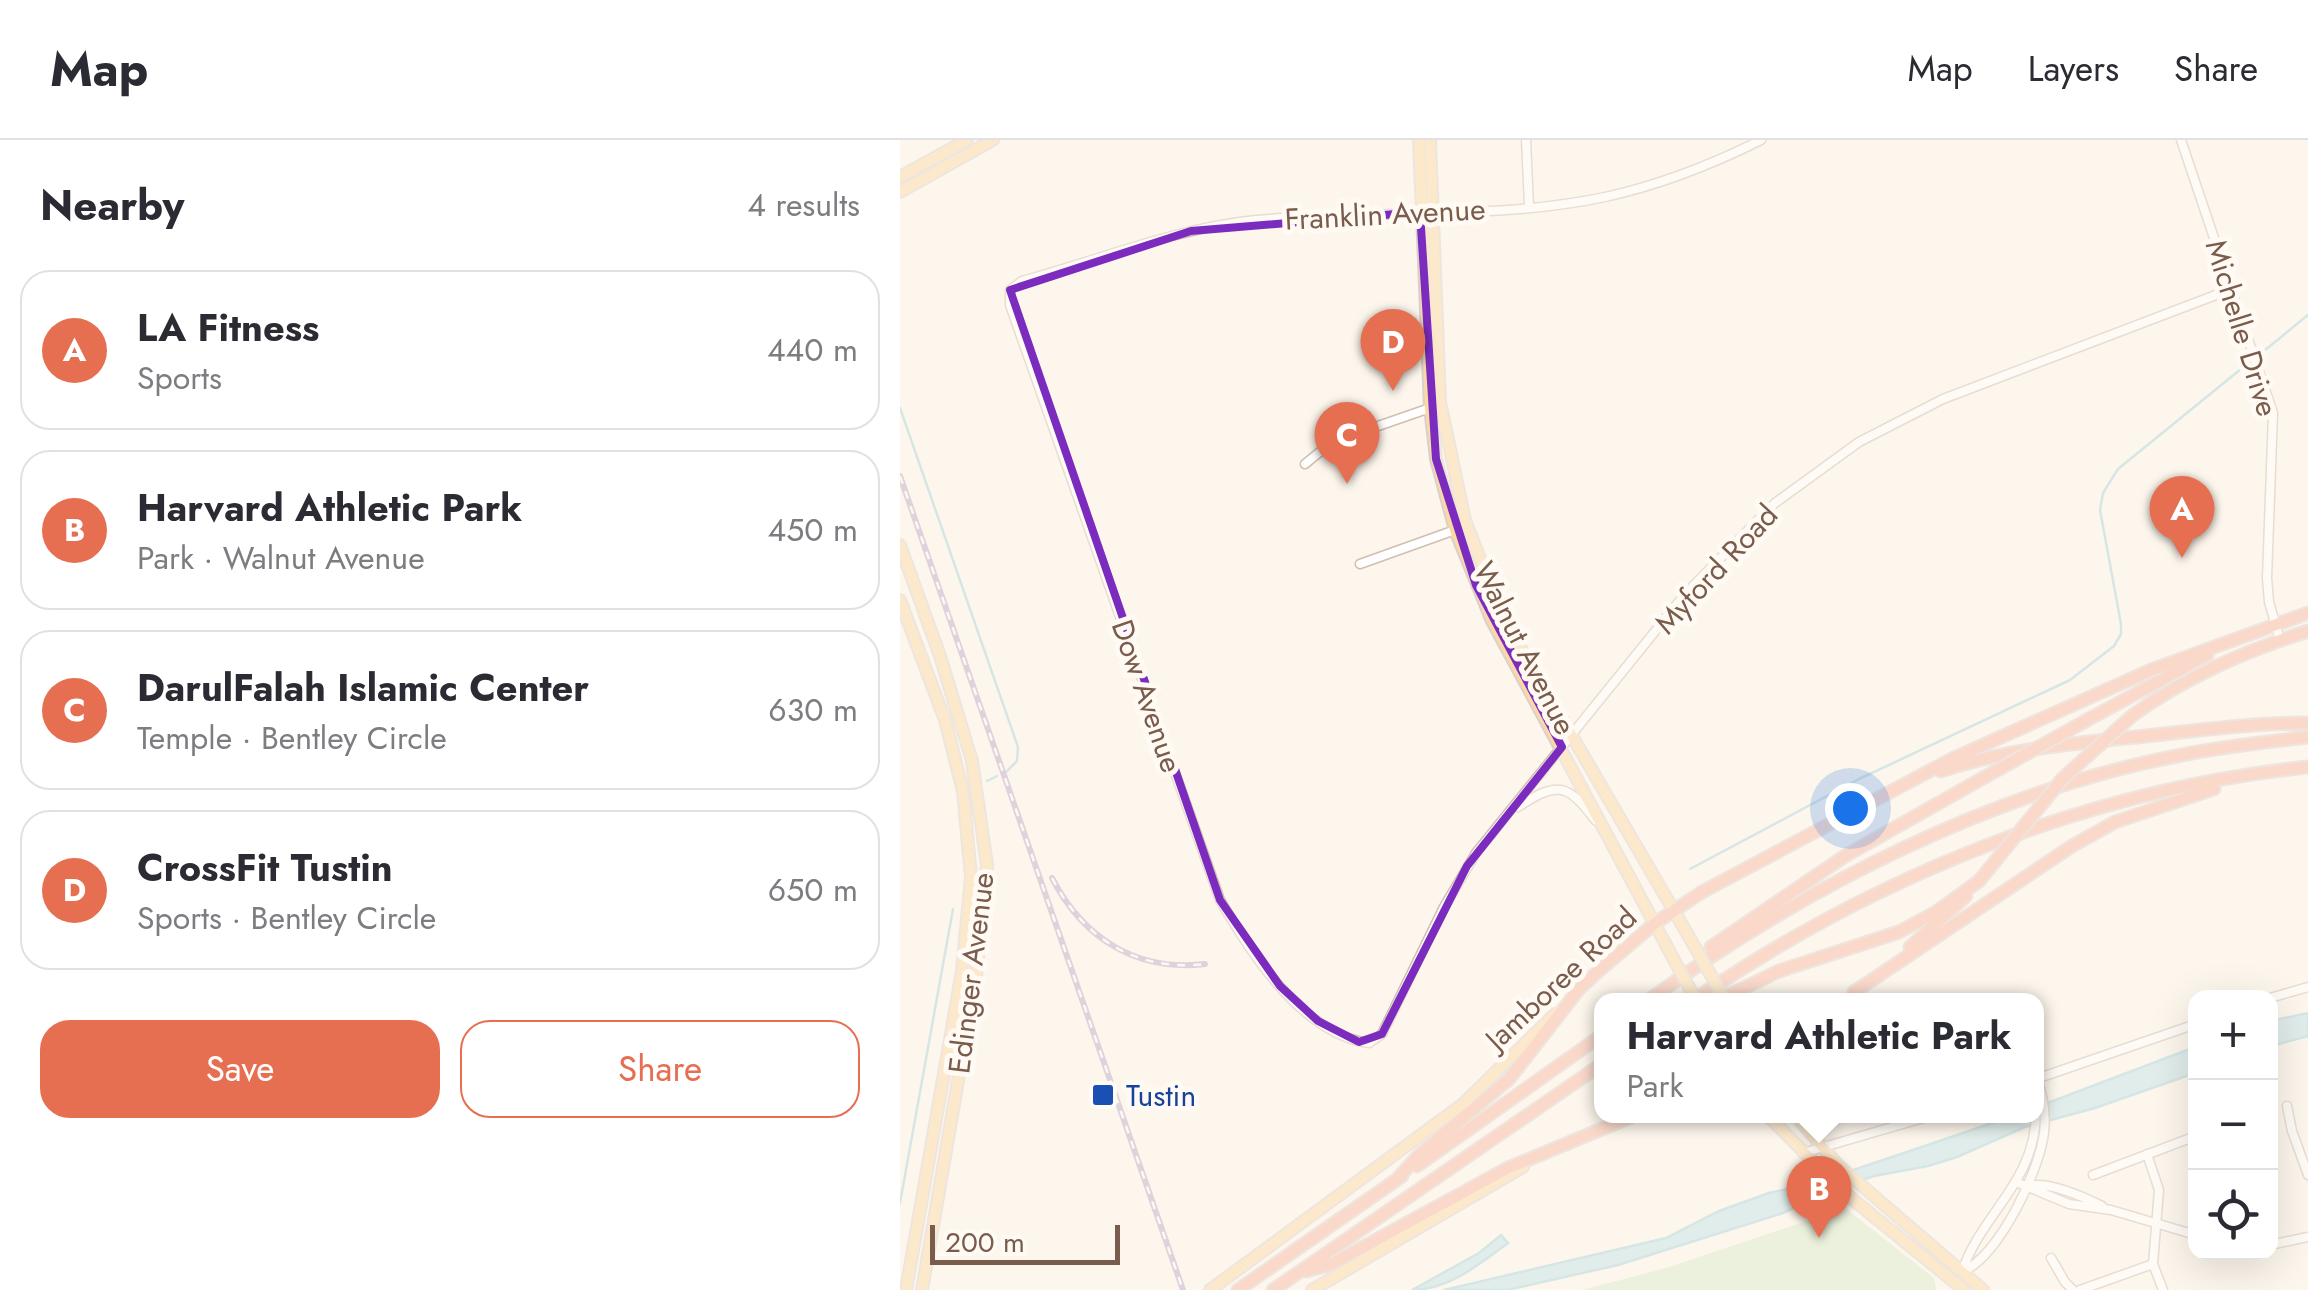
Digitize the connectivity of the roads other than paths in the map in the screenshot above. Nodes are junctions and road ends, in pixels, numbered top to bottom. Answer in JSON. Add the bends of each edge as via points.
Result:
{"nodes":[{"id":1,"x":968,"y":140,"type":"edge"},
{"id":2,"x":993,"y":140,"type":"edge"},
{"id":3,"x":1419,"y":140,"type":"edge"},
{"id":4,"x":1430,"y":140,"type":"edge"},
{"id":5,"x":1526,"y":140,"type":"edge"},
{"id":6,"x":1761,"y":140,"type":"edge"},
{"id":7,"x":2181,"y":140,"type":"edge"},
{"id":8,"x":900,"y":178,"type":"edge"},
{"id":9,"x":900,"y":192,"type":"edge"},
{"id":10,"x":1529,"y":206,"type":"junction"},
{"id":11,"x":1434,"y":211,"type":"junction"},
{"id":12,"x":1420,"y":212,"type":"junction"},
{"id":13,"x":1010,"y":290,"type":"joint"},
{"id":14,"x":2230,"y":290,"type":"junction"},
{"id":15,"x":1430,"y":408,"type":"junction"},
{"id":16,"x":1304,"y":464,"type":"dead end"},
{"id":17,"x":1455,"y":530,"type":"junction"},
{"id":18,"x":900,"y":545,"type":"edge"},
{"id":19,"x":1360,"y":564,"type":"dead end"},
{"id":20,"x":900,"y":600,"type":"edge"},
{"id":21,"x":2308,"y":614,"type":"edge"},
{"id":22,"x":2275,"y":626,"type":"junction"},
{"id":23,"x":2308,"y":630,"type":"edge"},
{"id":24,"x":2238,"y":640,"type":"junction"},
{"id":25,"x":2280,"y":640,"type":"junction"},
{"id":26,"x":2308,"y":724,"type":"edge"},
{"id":27,"x":1570,"y":736,"type":"junction"},
{"id":28,"x":2308,"y":737,"type":"edge"},
{"id":29,"x":1562,"y":746,"type":"junction"},
{"id":30,"x":2306,"y":767,"type":"edge"},
{"id":31,"x":1904,"y":784,"type":"junction"},
{"id":32,"x":1510,"y":812,"type":"junction"},
{"id":33,"x":1614,"y":847,"type":"junction"},
{"id":34,"x":1979,"y":881,"type":"junction"},
{"id":35,"x":1673,"y":910,"type":"junction"},
{"id":36,"x":1654,"y":924,"type":"junction"},
{"id":37,"x":2308,"y":987,"type":"edge"},
{"id":38,"x":1580,"y":988,"type":"junction"},
{"id":39,"x":1854,"y":992,"type":"joint"},
{"id":40,"x":1655,"y":993,"type":"edge"},
{"id":41,"x":1657,"y":993,"type":"edge"},
{"id":42,"x":1691,"y":993,"type":"edge"},
{"id":43,"x":1706,"y":993,"type":"edge"},
{"id":44,"x":1718,"y":993,"type":"edge"},
{"id":45,"x":1736,"y":993,"type":"edge"},
{"id":46,"x":2278,"y":996,"type":"edge"},
{"id":47,"x":2188,"y":1027,"type":"edge"},
{"id":48,"x":1594,"y":1041,"type":"edge"},
{"id":49,"x":1369,"y":1043,"type":"joint"},
{"id":50,"x":1594,"y":1070,"type":"edge"},
{"id":51,"x":944,"y":1072,"type":"junction"},
{"id":52,"x":959,"y":1074,"type":"junction"},
{"id":53,"x":2044,"y":1077,"type":"edge"},
{"id":54,"x":2287,"y":1106,"type":"dead end"},
{"id":55,"x":1616,"y":1123,"type":"edge"},
{"id":56,"x":1774,"y":1123,"type":"edge"},
{"id":57,"x":1802,"y":1123,"type":"edge"},
{"id":58,"x":1906,"y":1123,"type":"edge"},
{"id":59,"x":2038,"y":1123,"type":"edge"},
{"id":60,"x":2040,"y":1123,"type":"edge"},
{"id":61,"x":2040,"y":1132,"type":"junction"},
{"id":62,"x":2188,"y":1139,"type":"edge"},
{"id":63,"x":1561,"y":1146,"type":"junction"},
{"id":64,"x":1822,"y":1148,"type":"junction"},
{"id":65,"x":1803,"y":1154,"type":"junction"},
{"id":66,"x":2147,"y":1154,"type":"junction"},
{"id":67,"x":2093,"y":1175,"type":"dead end"},
{"id":68,"x":2308,"y":1176,"type":"edge"},
{"id":69,"x":1399,"y":1178,"type":"junction"},
{"id":70,"x":2016,"y":1182,"type":"junction"},
{"id":71,"x":2026,"y":1187,"type":"junction"},
{"id":72,"x":2074,"y":1194,"type":"junction"},
{"id":73,"x":2072,"y":1205,"type":"junction"},
{"id":74,"x":2111,"y":1210,"type":"junction"},
{"id":75,"x":2157,"y":1224,"type":"junction"},
{"id":76,"x":2188,"y":1232,"type":"edge"},
{"id":77,"x":2308,"y":1237,"type":"edge"},
{"id":78,"x":2278,"y":1243,"type":"edge"},
{"id":79,"x":2051,"y":1258,"type":"dead end"},
{"id":80,"x":2153,"y":1264,"type":"junction"},
{"id":81,"x":1962,"y":1272,"type":"junction"},
{"id":82,"x":1297,"y":1274,"type":"junction"},
{"id":83,"x":1956,"y":1287,"type":"edge"},
{"id":84,"x":906,"y":1290,"type":"edge"},
{"id":85,"x":922,"y":1290,"type":"edge"},
{"id":86,"x":1210,"y":1290,"type":"edge"},
{"id":87,"x":1238,"y":1290,"type":"edge"},
{"id":88,"x":1273,"y":1290,"type":"edge"},
{"id":89,"x":1312,"y":1290,"type":"edge"},
{"id":90,"x":1983,"y":1290,"type":"edge"},
{"id":91,"x":2076,"y":1290,"type":"edge"},
{"id":92,"x":2163,"y":1290,"type":"edge"}],
"edges":[{"from":1,"to":8,"type":"main road"},
{"from":2,"to":9,"type":"main road"},
{"from":3,"to":12,"type":"main road","name":"Walnut Avenue"},
{"from":4,"to":11,"type":"main road","name":"Walnut Avenue"},
{"from":5,"to":10,"type":"street"},
{"from":6,"to":10,"type":"street","name":"Franklin Avenue","via":[[1662,182]]},
{"from":7,"to":14,"type":"street","name":"Michelle Drive"},
{"from":10,"to":11,"type":"street","name":"Franklin Avenue"},
{"from":11,"to":12,"type":"street","name":"Franklin Avenue"},
{"from":11,"to":27,"type":"main road","name":"Walnut Avenue","via":[[1440,402],[1455,483],[1502,616]]},
{"from":12,"to":13,"type":"street","name":"Franklin Avenue","via":[[1254,220],[1190,231]]},
{"from":12,"to":15,"type":"main road","name":"Walnut Avenue"},
{"from":13,"to":49,"type":"street","name":"Dow Avenue","via":[[1220,900],[1244,942],[1290,996],[1318,1022]]},
{"from":14,"to":22,"type":"street","name":"Michelle Drive","via":[[2274,413],[2267,564]]},
{"from":14,"to":27,"type":"street","name":"Myford Road","via":[[1978,383],[1859,442],[1728,548]]},
{"from":15,"to":16,"type":"street","via":[[1332,442]]},
{"from":15,"to":17,"type":"main road","name":"Walnut Avenue"},
{"from":17,"to":19,"type":"street"},
{"from":17,"to":29,"type":"main road","name":"Walnut Avenue","via":[[1492,620]]},
{"from":18,"to":52,"type":"main road","name":"Edinger Avenue","via":[[946,674],[980,808],[986,892]]},
{"from":20,"to":51,"type":"main road","name":"Edinger Avenue","via":[[945,720],[962,790],[971,876]]},
{"from":21,"to":22,"type":"highway","name":"Jamboree Road"},
{"from":22,"to":24,"type":"highway","name":"Jamboree Road"},
{"from":22,"to":25,"type":"street","name":"Michelle Drive"},
{"from":23,"to":25,"type":"highway"},
{"from":24,"to":31,"type":"highway","name":"Jamboree Road","via":[[2152,670]]},
{"from":24,"to":40,"type":"highway","bridge":true,"via":[[1799,885]]},
{"from":25,"to":34,"type":"highway","bridge":true,"via":[[2179,684],[2134,715],[2062,778]]},
{"from":26,"to":31,"type":"highway","via":[[2070,744],[1994,756]]},
{"from":27,"to":29,"type":"street","name":"Myford Road"},
{"from":27,"to":35,"type":"main road","name":"Walnut Avenue"},
{"from":28,"to":41,"type":"highway","via":[[2186,754],[2100,775],[1942,832],[1822,889]]},
{"from":29,"to":32,"type":"street","name":"Myford Road"},
{"from":29,"to":33,"type":"main road","name":"Walnut Avenue"},
{"from":30,"to":39,"type":"highway","via":[[2201,792],[2115,822]]},
{"from":30,"to":43,"type":"highway","via":[[2160,792],[1941,863],[1845,908]]},
{"from":31,"to":35,"type":"highway","name":"Jamboree Road"},
{"from":32,"to":33,"type":"street","via":[[1560,788],[1587,810]]},
{"from":32,"to":49,"type":"street","name":"Myford Road","via":[[1468,866],[1382,1034]]},
{"from":33,"to":36,"type":"main road","name":"Walnut Avenue"},
{"from":34,"to":39,"type":"highway"},
{"from":34,"to":45,"type":"highway","via":[[1899,932],[1779,971]]},
{"from":35,"to":36,"type":"highway","name":"Jamboree Road"},
{"from":35,"to":44,"type":"main road","name":"Walnut Avenue","bridge":true},
{"from":36,"to":38,"type":"highway","name":"Jamboree Road"},
{"from":36,"to":42,"type":"main road","name":"Walnut Avenue","bridge":true},
{"from":37,"to":46,"type":"street"},
{"from":38,"to":69,"type":"highway","via":[[1509,1079]]},
{"from":38,"to":86,"type":"main road","name":"Jamboree Road","via":[[1463,1104]]},
{"from":47,"to":53,"type":"street"},
{"from":48,"to":69,"type":"highway","name":"Jamboree Road"},
{"from":50,"to":82,"type":"highway"},
{"from":51,"to":52,"type":"main road"},
{"from":51,"to":84,"type":"main road","name":"Edinger Avenue"},
{"from":52,"to":85,"type":"main road","name":"Edinger Avenue"},
{"from":54,"to":68,"type":"street"},
{"from":55,"to":63,"type":"highway"},
{"from":56,"to":65,"type":"main road"},
{"from":57,"to":64,"type":"main road"},
{"from":58,"to":64,"type":"street"},
{"from":59,"to":61,"type":"street"},
{"from":60,"to":61,"type":"street"},
{"from":61,"to":70,"type":"street"},
{"from":61,"to":71,"type":"street"},
{"from":62,"to":66,"type":"street"},
{"from":63,"to":82,"type":"highway","via":[[1332,1264]]},
{"from":63,"to":89,"type":"main road"},
{"from":64,"to":65,"type":"street"},
{"from":64,"to":81,"type":"main road"},
{"from":65,"to":83,"type":"main road"},
{"from":66,"to":67,"type":"street"},
{"from":66,"to":75,"type":"street","via":[[2158,1190]]},
{"from":69,"to":87,"type":"highway","name":"Jamboree Road"},
{"from":70,"to":71,"type":"street"},
{"from":70,"to":81,"type":"street"},
{"from":71,"to":72,"type":"street","via":[[2035,1183]]},
{"from":71,"to":73,"type":"street"},
{"from":71,"to":81,"type":"street","via":[[1976,1266]]},
{"from":72,"to":73,"type":"street"},
{"from":72,"to":74,"type":"street"},
{"from":73,"to":74,"type":"street"},
{"from":74,"to":75,"type":"street"},
{"from":75,"to":76,"type":"street"},
{"from":75,"to":80,"type":"street"},
{"from":77,"to":78,"type":"street"},
{"from":79,"to":91,"type":"street"},
{"from":80,"to":91,"type":"street"},
{"from":80,"to":92,"type":"street"},
{"from":81,"to":83,"type":"main road"},
{"from":81,"to":90,"type":"main road"},
{"from":82,"to":88,"type":"highway"}]}
